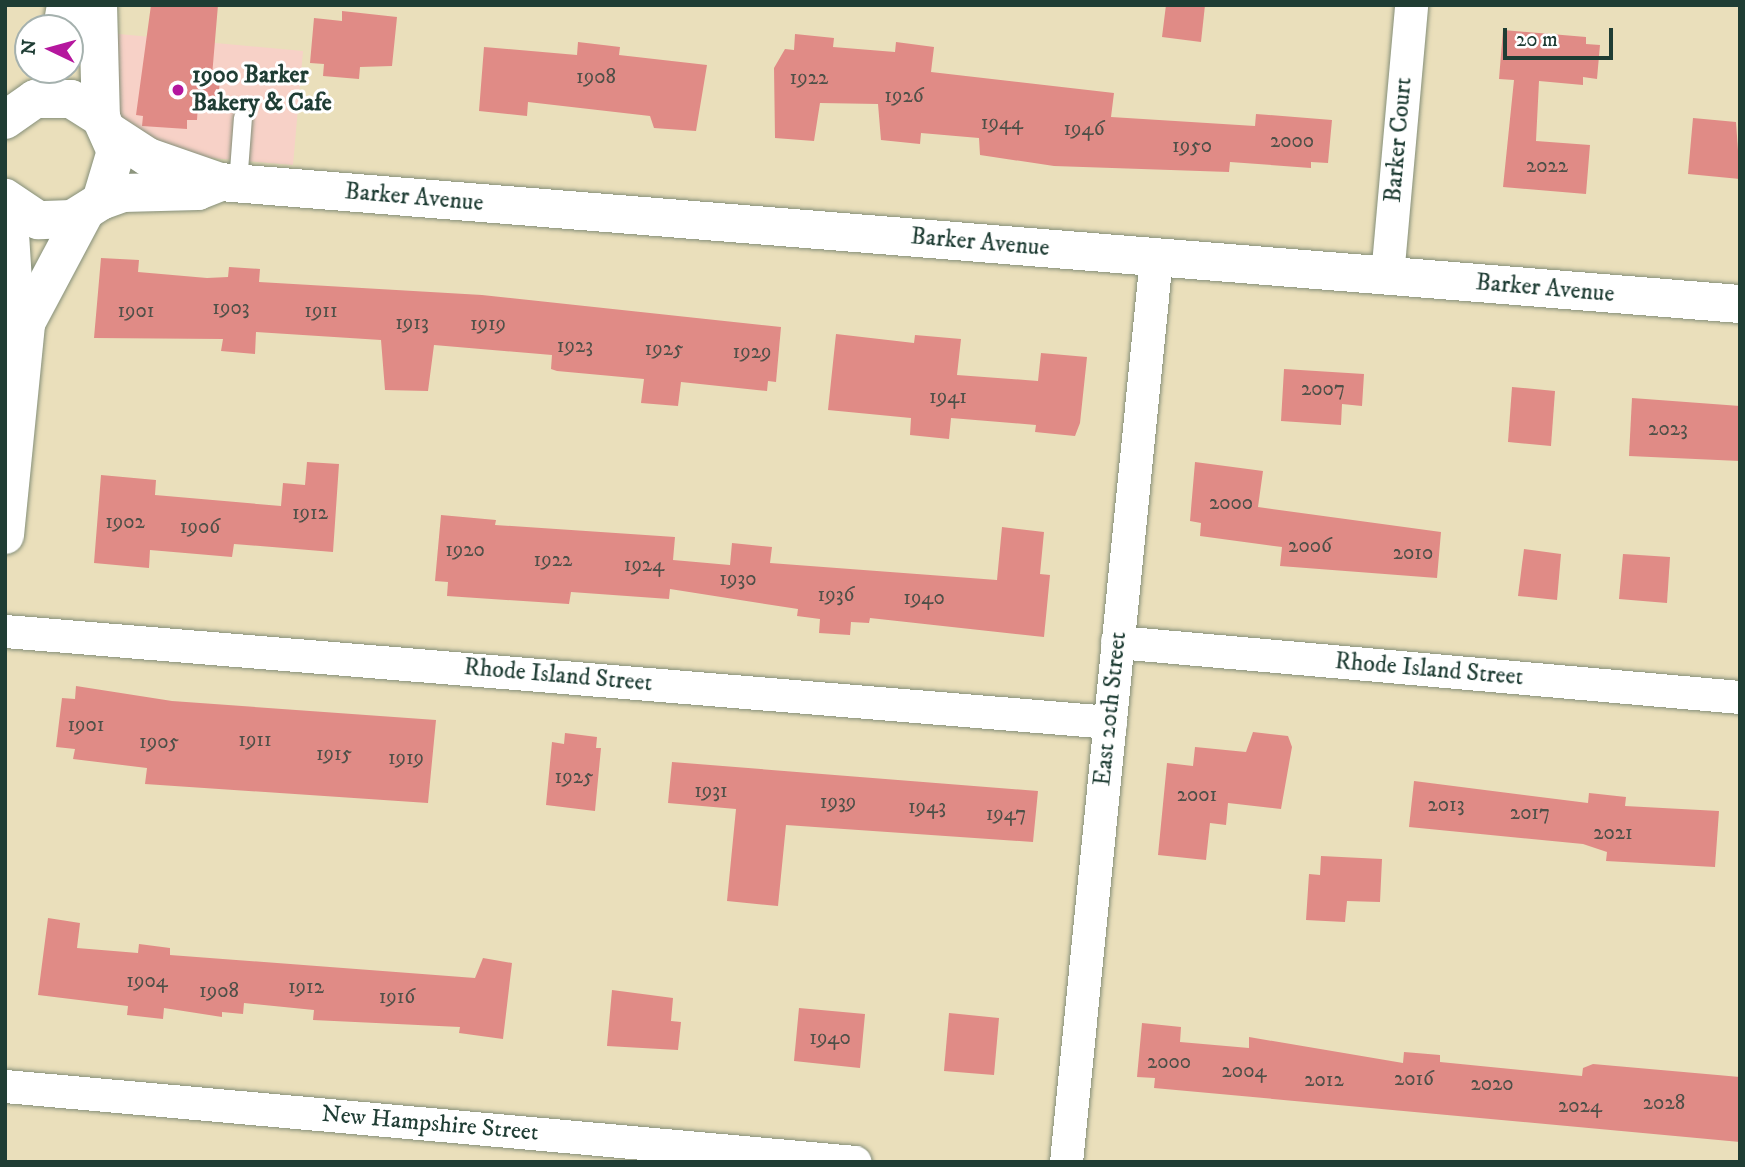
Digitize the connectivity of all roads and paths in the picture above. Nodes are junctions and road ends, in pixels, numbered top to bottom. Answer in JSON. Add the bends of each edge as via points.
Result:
{"nodes":[{"id":1,"x":98,"y":5,"type":"edge"},
{"id":2,"x":1411,"y":5,"type":"edge"},
{"id":3,"x":36,"y":84,"type":"edge"},
{"id":4,"x":9,"y":116,"type":"edge"},
{"id":5,"x":243,"y":118,"type":"dead end"},
{"id":6,"x":106,"y":125,"type":"junction"},
{"id":7,"x":229,"y":183,"type":"junction"},
{"id":8,"x":7,"y":200,"type":"edge"},
{"id":9,"x":93,"y":207,"type":"junction"},
{"id":10,"x":1156,"y":257,"type":"junction"},
{"id":11,"x":1387,"y":276,"type":"junction"},
{"id":12,"x":1740,"y":304,"type":"edge"},
{"id":13,"x":26,"y":323,"type":"junction"},
{"id":14,"x":5,"y":535,"type":"edge"},
{"id":15,"x":5,"y":631,"type":"edge"},
{"id":16,"x":1117,"y":642,"type":"junction"},
{"id":17,"x":1740,"y":697,"type":"edge"},
{"id":18,"x":1110,"y":722,"type":"junction"},
{"id":19,"x":5,"y":1086,"type":"edge"},
{"id":20,"x":855,"y":1162,"type":"edge"},
{"id":21,"x":1066,"y":1162,"type":"edge"}],
"edges":[{"from":1,"to":6,"type":"street"},
{"from":2,"to":11,"type":"street","name":"Barker Court"},
{"from":3,"to":4,"type":"street"},
{"from":4,"to":6,"type":"street","name":"Barker Avenue","via":[[52,96],[71,99]]},
{"from":5,"to":7,"type":"lane"},
{"from":6,"to":7,"type":"street","name":"Barker Avenue","via":[[148,157]]},
{"from":6,"to":9,"type":"street","via":[[116,169]]},
{"from":7,"to":9,"type":"street","name":"Barker Avenue","via":[[198,191],[123,192]]},
{"from":7,"to":10,"type":"street","name":"Barker Avenue"},
{"from":8,"to":9,"type":"street","name":"Barker Avenue","via":[[38,220]]},
{"from":8,"to":13,"type":"street","via":[[14,297]]},
{"from":9,"to":13,"type":"street"},
{"from":10,"to":11,"type":"street","name":"Barker Avenue"},
{"from":10,"to":16,"type":"street","name":"East 20th Street"},
{"from":11,"to":12,"type":"street","name":"Barker Avenue"},
{"from":13,"to":14,"type":"street"},
{"from":15,"to":18,"type":"street","name":"Rhode Island Street"},
{"from":16,"to":17,"type":"street","name":"Rhode Island Street"},
{"from":16,"to":18,"type":"street","name":"East 20th Street"},
{"from":18,"to":21,"type":"street","name":"East 20th Street"},
{"from":19,"to":20,"type":"street","name":"New Hampshire Street"}]}
